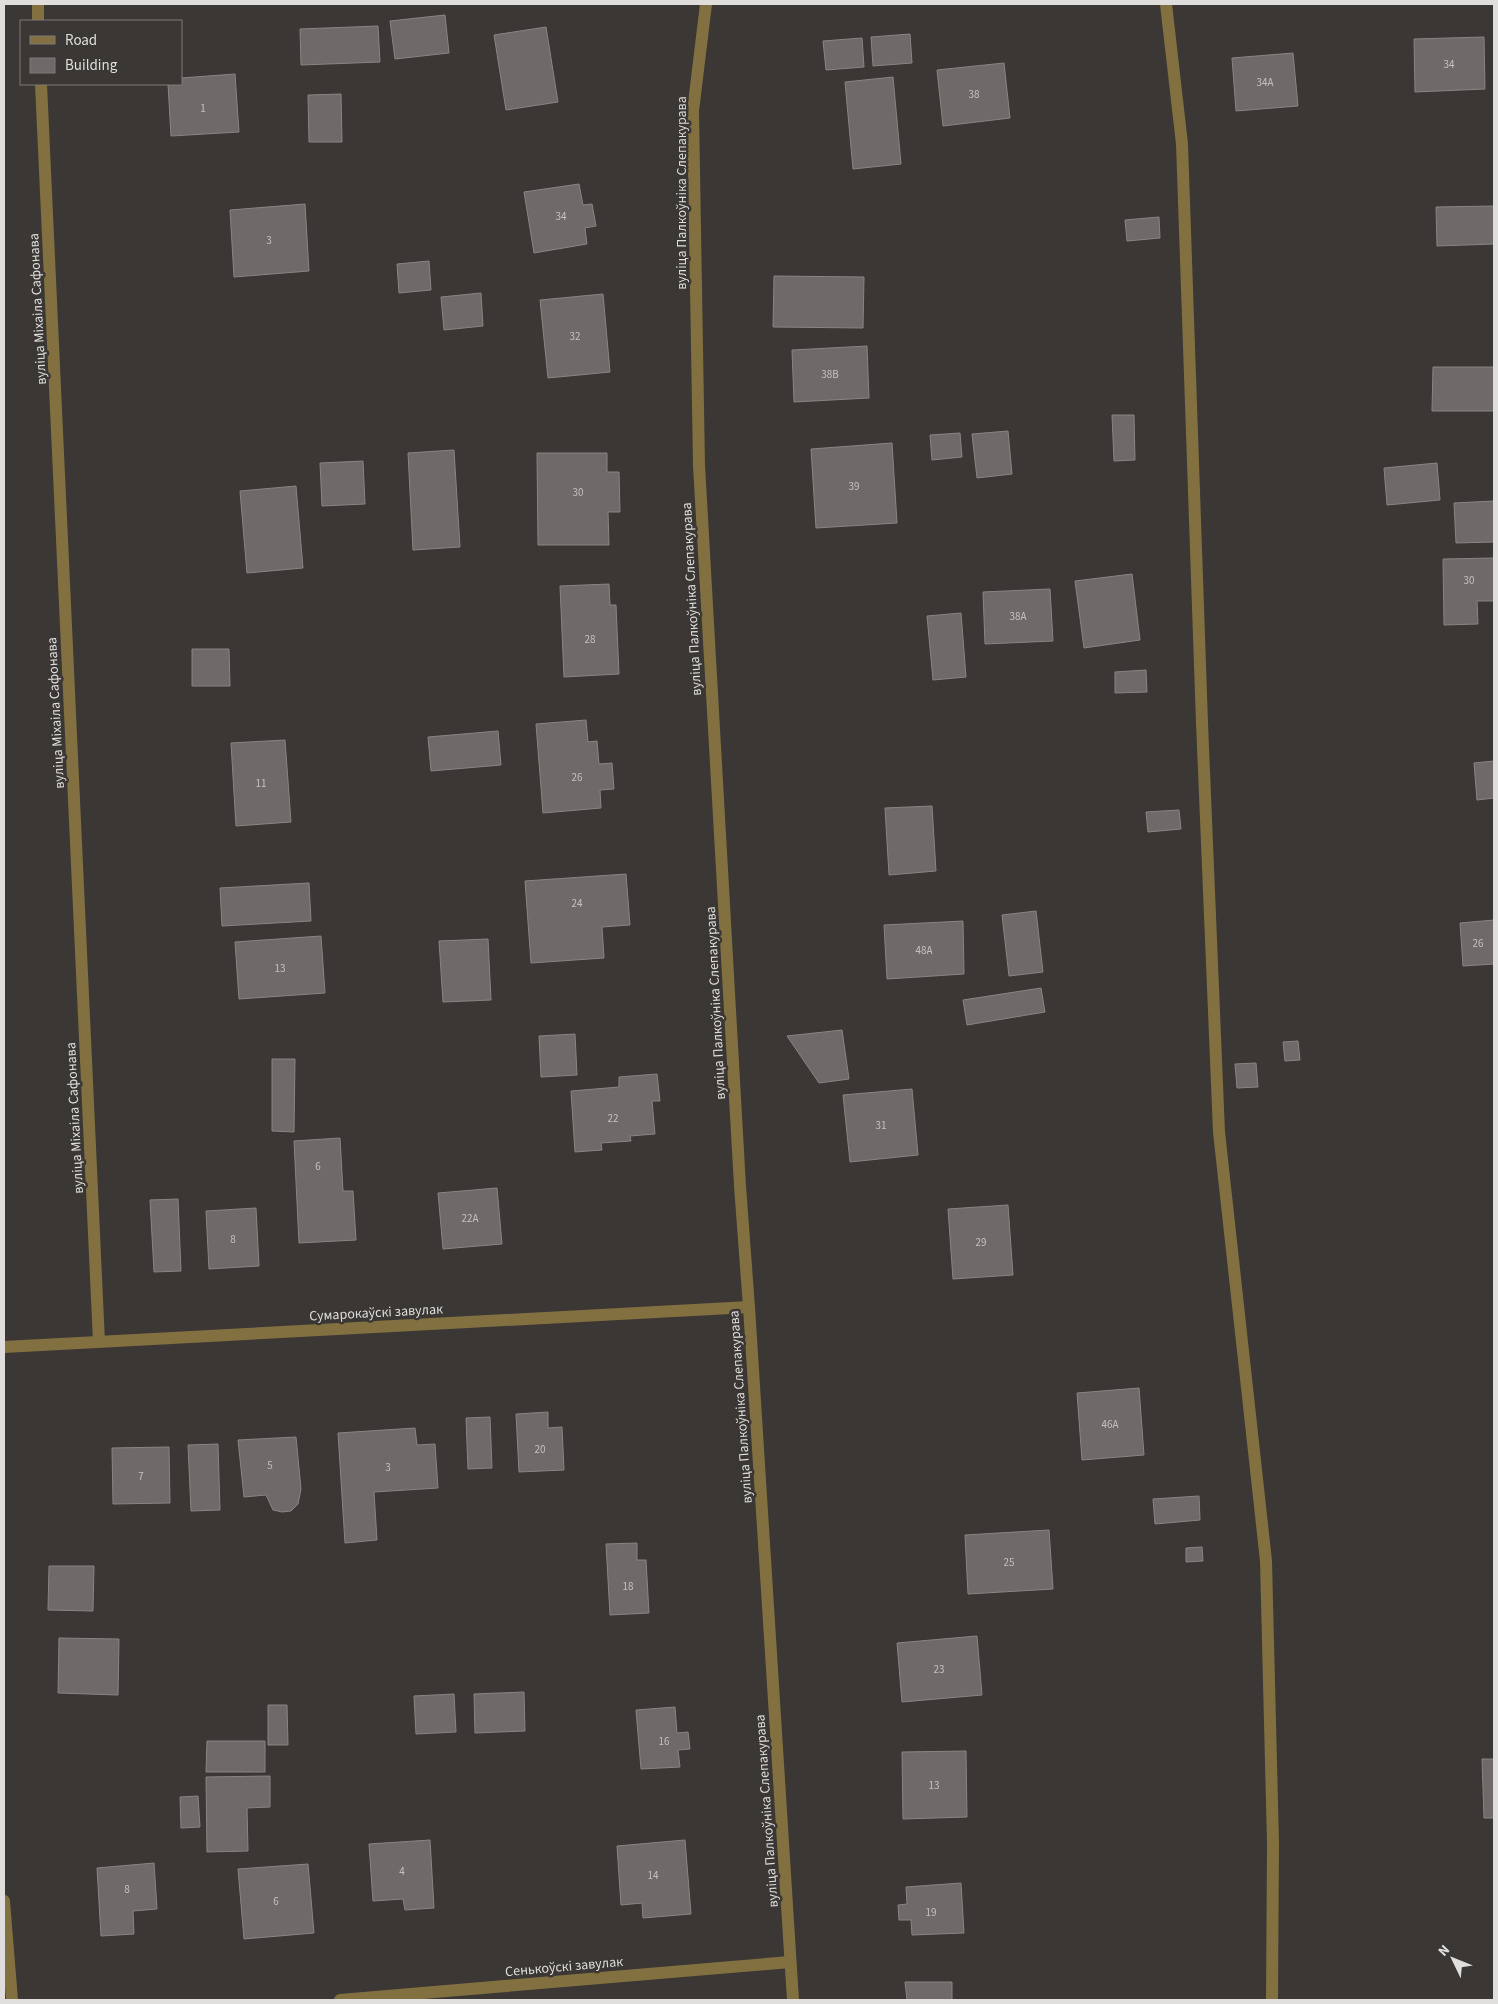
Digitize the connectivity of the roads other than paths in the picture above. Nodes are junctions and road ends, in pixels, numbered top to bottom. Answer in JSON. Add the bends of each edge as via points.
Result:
{"nodes":[{"id":1,"x":38,"y":4,"type":"edge"},
{"id":2,"x":706,"y":4,"type":"edge"},
{"id":3,"x":1166,"y":4,"type":"edge"},
{"id":4,"x":38,"y":20,"type":"edge"},
{"id":5,"x":41,"y":85,"type":"edge"},
{"id":6,"x":749,"y":1307,"type":"junction"},
{"id":7,"x":99,"y":1342,"type":"junction"},
{"id":8,"x":4,"y":1347,"type":"edge"},
{"id":9,"x":4,"y":1901,"type":"edge"},
{"id":10,"x":790,"y":1962,"type":"junction"},
{"id":11,"x":12,"y":2000,"type":"edge"},
{"id":12,"x":340,"y":2000,"type":"edge"},
{"id":13,"x":793,"y":2000,"type":"edge"},
{"id":14,"x":1272,"y":2000,"type":"edge"}],
"edges":[{"from":1,"to":4,"type":"street"},
{"from":2,"to":6,"type":"street","name":"вуліца Палкоўніка Слепакурава","via":[[693,111],[699,465]]},
{"from":3,"to":14,"type":"street","via":[[1182,144],[1219,1132],[1266,1561],[1273,1843]]},
{"from":5,"to":7,"type":"street","name":"вуліца Міхаіла Сафонава"},
{"from":6,"to":7,"type":"street","name":"Сумарокаўскі завулак"},
{"from":6,"to":10,"type":"street","name":"вуліца Палкоўніка Слепакурава"},
{"from":7,"to":8,"type":"street","name":"Сумарокаўскі завулак"},
{"from":9,"to":11,"type":"street"},
{"from":10,"to":12,"type":"street","name":"Сенькоўскі завулак"},
{"from":10,"to":13,"type":"street","name":"вуліца Палкоўніка Слепакурава"}]}
